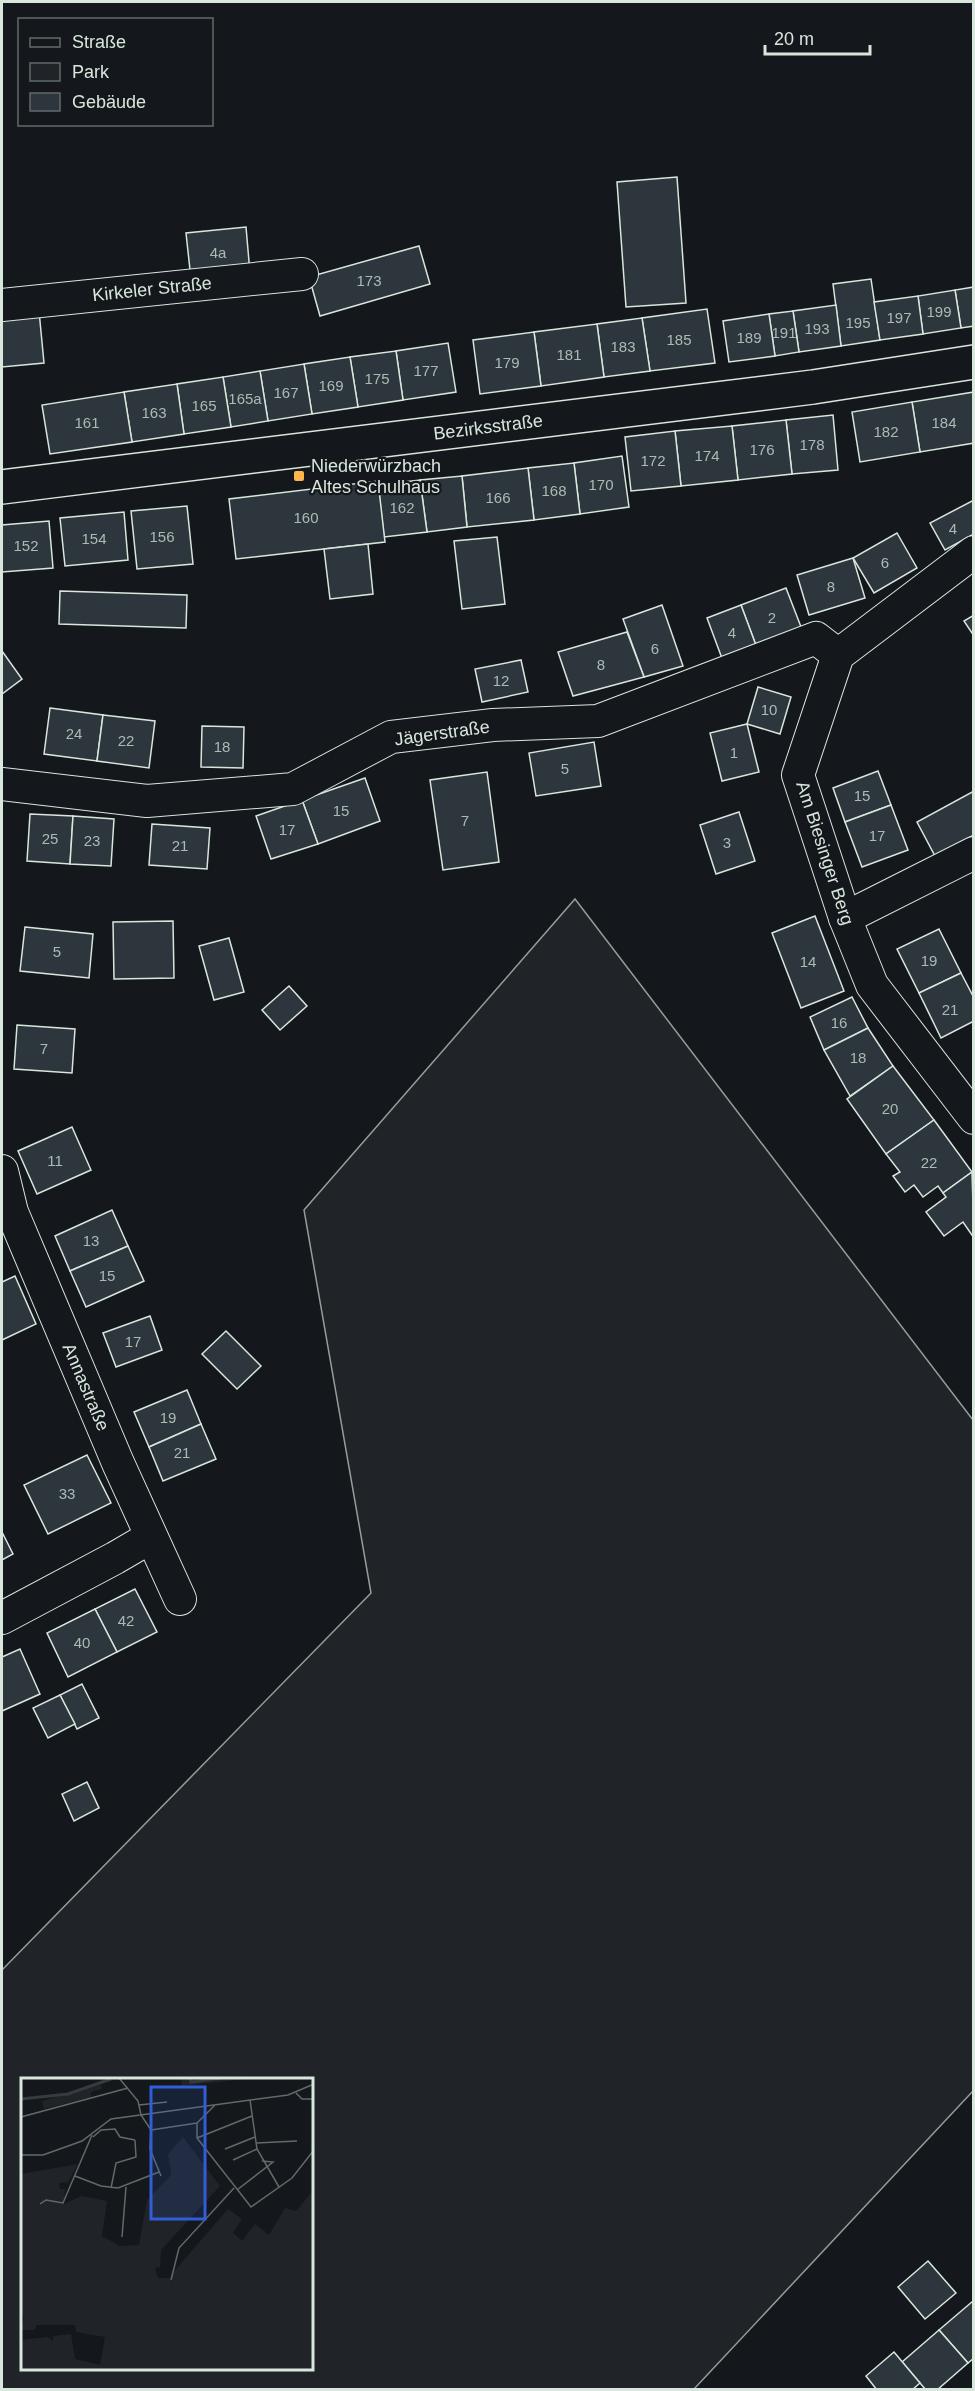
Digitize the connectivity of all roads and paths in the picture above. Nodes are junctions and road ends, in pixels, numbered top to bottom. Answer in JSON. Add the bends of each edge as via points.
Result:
{"nodes":[{"id":1,"x":302,"y":274,"type":"dead end"},
{"id":2,"x":2,"y":305,"type":"edge"},
{"id":3,"x":974,"y":362,"type":"edge"},
{"id":4,"x":2,"y":487,"type":"edge"},
{"id":5,"x":974,"y":552,"type":"edge"},
{"id":6,"x":838,"y":655,"type":"junction"},
{"id":7,"x":2,"y":784,"type":"edge"},
{"id":8,"x":974,"y":853,"type":"edge"},
{"id":9,"x":845,"y":918,"type":"junction"},
{"id":10,"x":974,"y":1118,"type":"edge"},
{"id":11,"x":2,"y":1171,"type":"edge"},
{"id":12,"x":151,"y":1537,"type":"junction"},
{"id":13,"x":180,"y":1599,"type":"dead end"},
{"id":14,"x":2,"y":1618,"type":"edge"}],
"edges":[{"from":1,"to":2,"type":"street","name":"Kirkeler Straße"},
{"from":3,"to":4,"type":"main road","name":"Bezirksstraße","via":[[813,387]]},
{"from":5,"to":6,"type":"street"},
{"from":6,"to":7,"type":"street","name":"Jägerstraße","via":[[816,638],[598,721],[493,725],[392,737],[292,789],[147,801]]},
{"from":6,"to":9,"type":"street","name":"Am Biesinger Berg","via":[[798,775]]},
{"from":8,"to":9,"type":"street"},
{"from":9,"to":10,"type":"street","name":"Am Biesinger Berg","via":[[872,985]]},
{"from":11,"to":12,"type":"street","name":"Annastraße","via":[[12,1212]]},
{"from":12,"to":13,"type":"street","name":"Annastraße"},
{"from":12,"to":14,"type":"street"}]}
